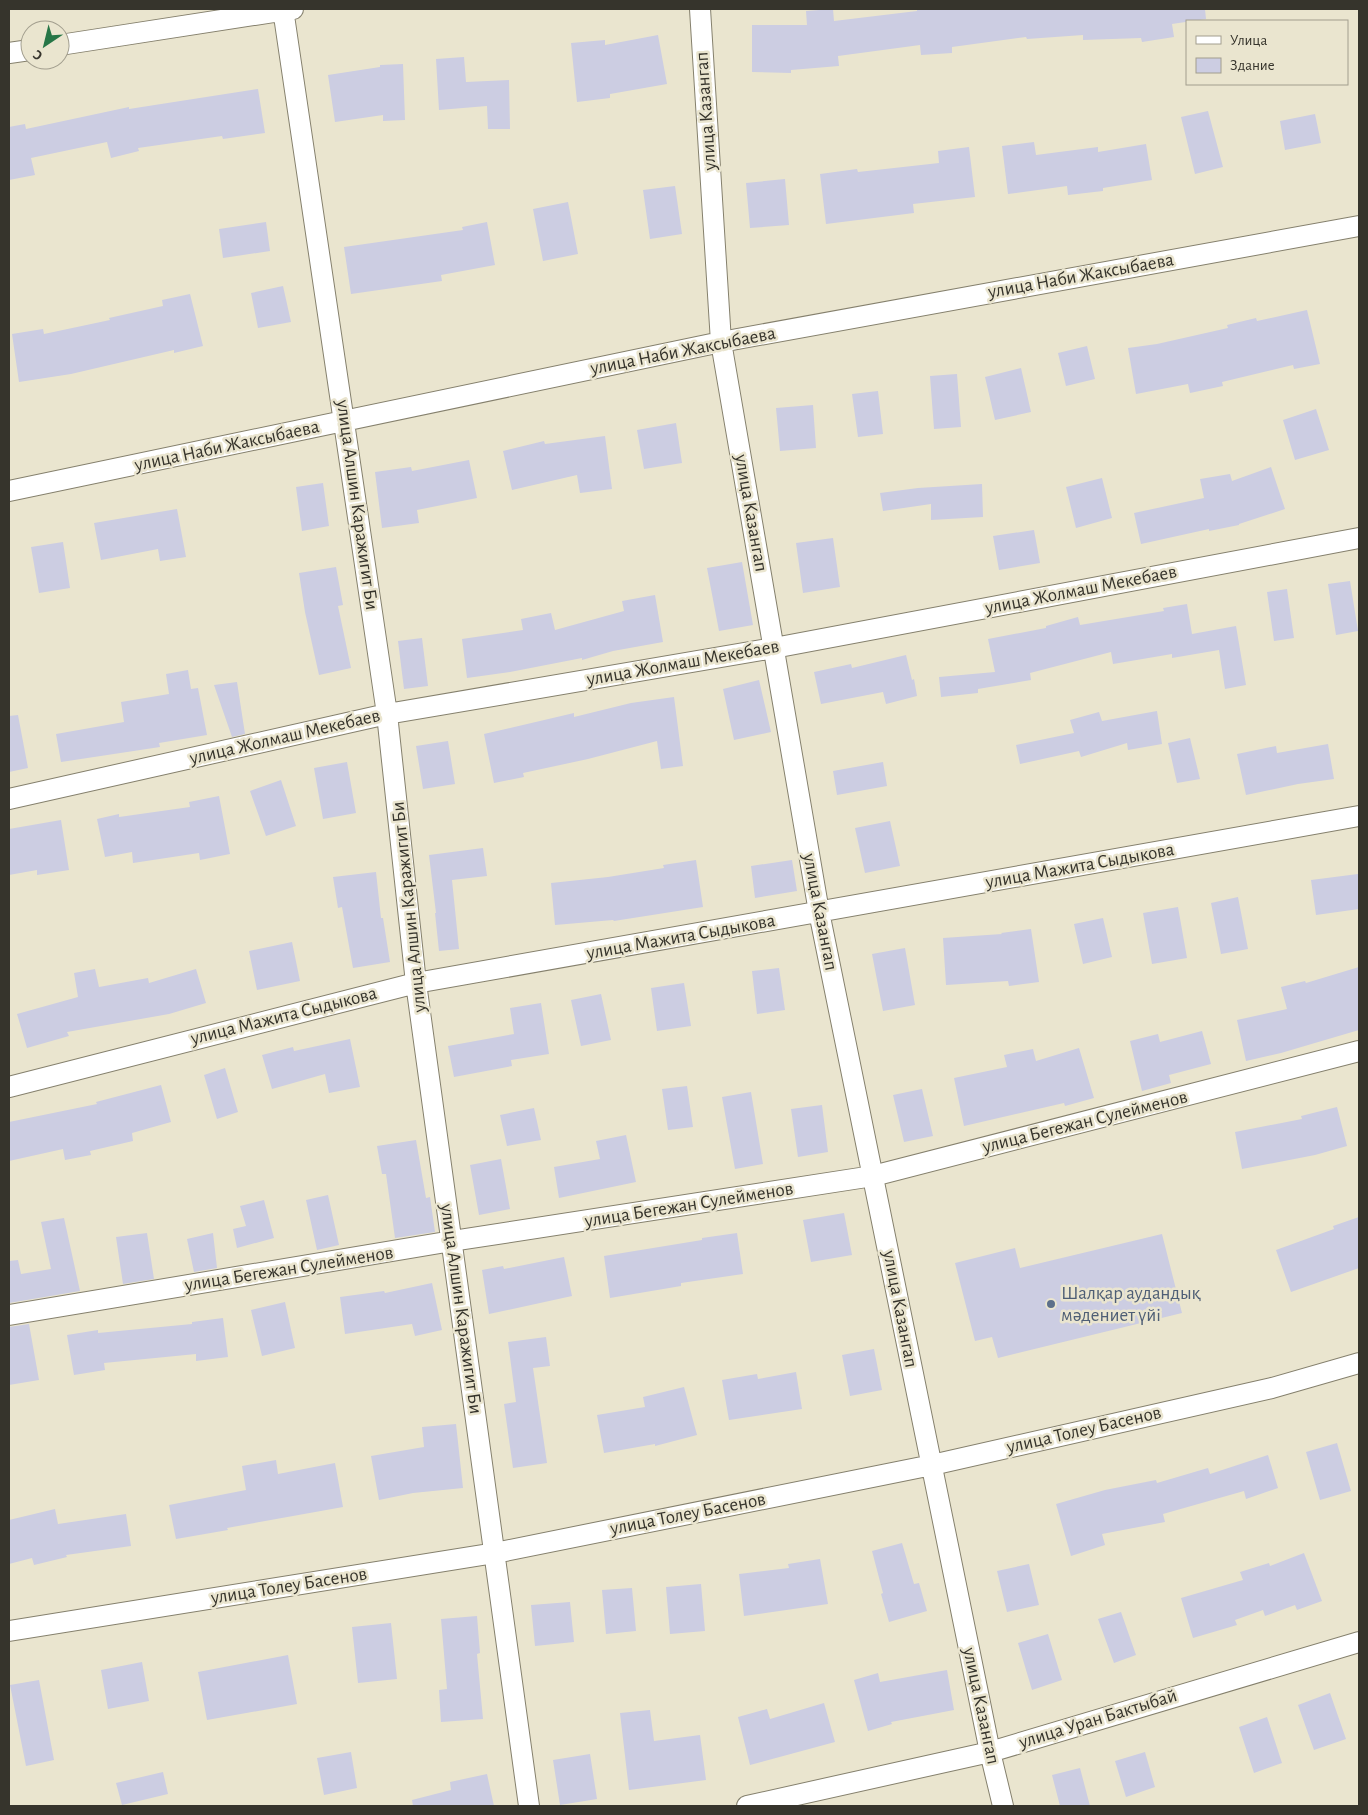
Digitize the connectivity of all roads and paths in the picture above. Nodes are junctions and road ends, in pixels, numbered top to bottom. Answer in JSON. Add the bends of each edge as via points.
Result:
{"nodes":[{"id":1,"x":287,"y":9,"type":"edge"},
{"id":2,"x":700,"y":9,"type":"edge"},
{"id":3,"x":70,"y":43,"type":"edge"},
{"id":4,"x":1359,"y":226,"type":"edge"},
{"id":5,"x":721,"y":342,"type":"junction"},
{"id":6,"x":345,"y":421,"type":"junction"},
{"id":7,"x":9,"y":491,"type":"edge"},
{"id":8,"x":1359,"y":538,"type":"edge"},
{"id":9,"x":774,"y":648,"type":"junction"},
{"id":10,"x":387,"y":714,"type":"junction"},
{"id":11,"x":9,"y":799,"type":"edge"},
{"id":12,"x":1359,"y":816,"type":"edge"},
{"id":13,"x":819,"y":912,"type":"junction"},
{"id":14,"x":416,"y":983,"type":"junction"},
{"id":15,"x":1359,"y":1051,"type":"edge"},
{"id":16,"x":9,"y":1087,"type":"edge"},
{"id":17,"x":873,"y":1176,"type":"junction"},
{"id":18,"x":452,"y":1241,"type":"junction"},
{"id":19,"x":9,"y":1315,"type":"edge"},
{"id":20,"x":1359,"y":1363,"type":"edge"},
{"id":21,"x":932,"y":1465,"type":"junction"},
{"id":22,"x":495,"y":1553,"type":"junction"},
{"id":23,"x":9,"y":1631,"type":"edge"},
{"id":24,"x":1359,"y":1642,"type":"edge"},
{"id":25,"x":990,"y":1752,"type":"junction"},
{"id":26,"x":529,"y":1806,"type":"edge"},
{"id":27,"x":747,"y":1806,"type":"edge"},
{"id":28,"x":1003,"y":1806,"type":"edge"}],
"edges":[{"from":1,"to":3,"type":"street"},
{"from":1,"to":6,"type":"street","name":"улица Алшин Каражигит Би"},
{"from":2,"to":5,"type":"street","name":"улица Казангап"},
{"from":4,"to":5,"type":"street","name":"улица Наби Жаксыбаева"},
{"from":5,"to":6,"type":"street","name":"улица Наби Жаксыбаева"},
{"from":5,"to":9,"type":"street","name":"улица Казангап"},
{"from":6,"to":7,"type":"street","name":"улица Наби Жаксыбаева"},
{"from":6,"to":10,"type":"street","name":"улица Алшин Каражигит Би"},
{"from":8,"to":9,"type":"street","name":"улица Жолмаш Мекебаев"},
{"from":9,"to":10,"type":"street","name":"улица Жолмаш Мекебаев"},
{"from":9,"to":13,"type":"street","name":"улица Казангап"},
{"from":10,"to":11,"type":"street","name":"улица Жолмаш Мекебаев"},
{"from":10,"to":14,"type":"street","name":"улица Алшин Каражигит Би"},
{"from":12,"to":13,"type":"street","name":"улица Мажита Сыдыкова"},
{"from":13,"to":14,"type":"street","name":"улица Мажита Сыдыкова"},
{"from":13,"to":17,"type":"street","name":"улица Казангап"},
{"from":14,"to":16,"type":"street","name":"улица Мажита Сыдыкова"},
{"from":14,"to":18,"type":"street","name":"улица Алшин Каражигит Би"},
{"from":15,"to":17,"type":"street","name":"улица Бегежан Сулейменов"},
{"from":17,"to":18,"type":"street","name":"улица Бегежан Сулейменов"},
{"from":17,"to":21,"type":"street","name":"улица Казангап"},
{"from":18,"to":19,"type":"street","name":"улица Бегежан Сулейменов"},
{"from":18,"to":22,"type":"street","name":"улица Алшин Каражигит Би"},
{"from":20,"to":21,"type":"street","name":"улица Толеу Басенов","via":[[1272,1388]]},
{"from":21,"to":22,"type":"street","name":"улица Толеу Басенов"},
{"from":21,"to":25,"type":"street","name":"улица Казангап"},
{"from":22,"to":23,"type":"street","name":"улица Толеу Басенов"},
{"from":22,"to":26,"type":"street","name":"улица Алшин Каражигит Би"},
{"from":24,"to":25,"type":"street","name":"улица Уран Бактыбай"},
{"from":25,"to":27,"type":"street","name":"улица Уран Бактыбай"},
{"from":25,"to":28,"type":"street","name":"улица Казангап"}]}
